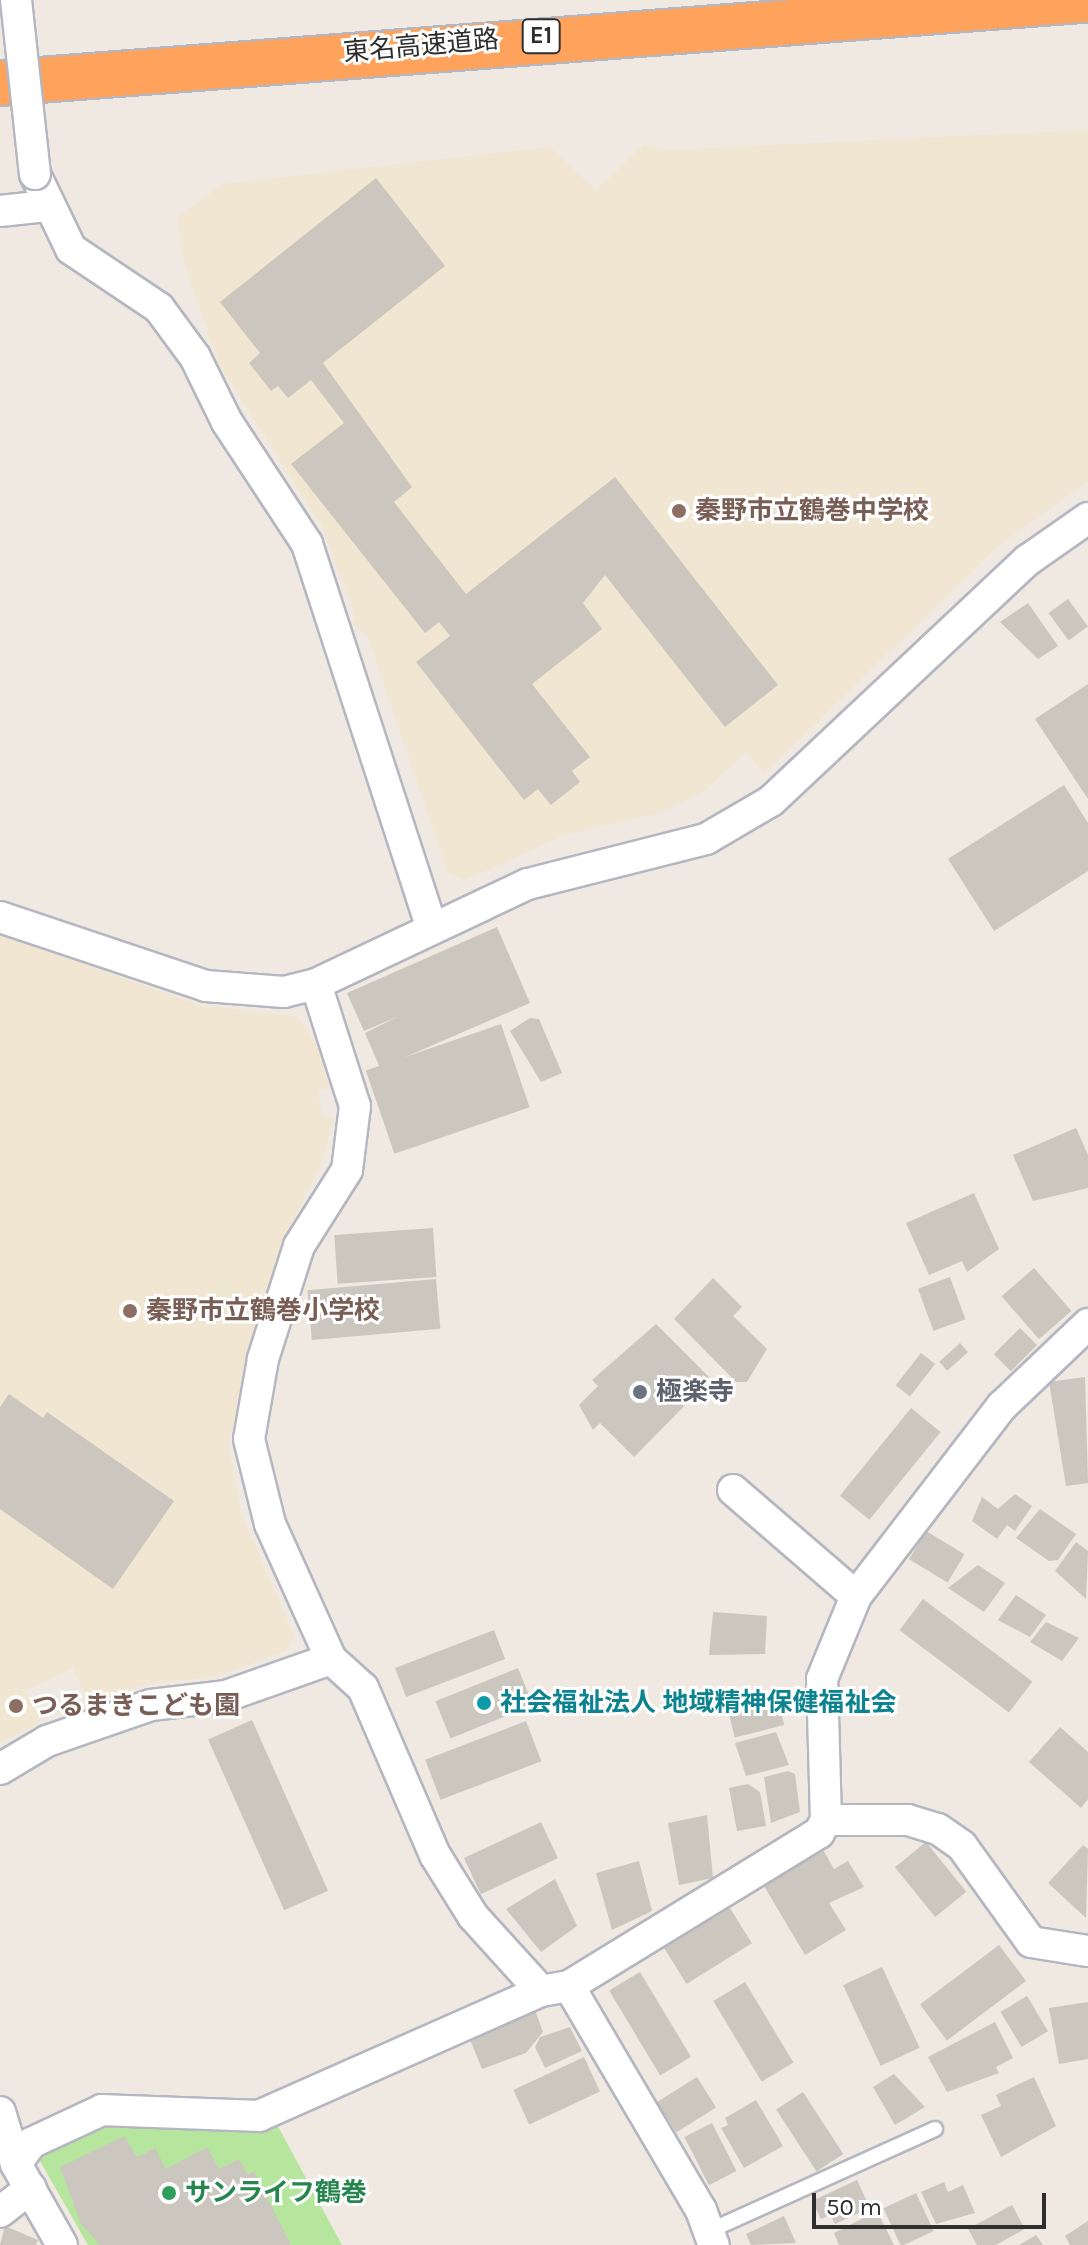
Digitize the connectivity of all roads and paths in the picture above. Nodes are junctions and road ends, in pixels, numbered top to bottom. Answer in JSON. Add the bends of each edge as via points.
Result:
{"nodes":[{"id":1,"x":16,"y":0,"type":"edge"},
{"id":2,"x":1082,"y":0,"type":"edge"},
{"id":3,"x":0,"y":83,"type":"edge"},
{"id":4,"x":47,"y":206,"type":"junction"},
{"id":5,"x":0,"y":211,"type":"edge"},
{"id":6,"x":1088,"y":518,"type":"edge"},
{"id":7,"x":0,"y":917,"type":"edge"},
{"id":8,"x":431,"y":926,"type":"junction"},
{"id":9,"x":316,"y":984,"type":"junction"},
{"id":10,"x":1088,"y":1324,"type":"edge"},
{"id":11,"x":733,"y":1490,"type":"dead end"},
{"id":12,"x":856,"y":1596,"type":"junction"},
{"id":13,"x":331,"y":1659,"type":"junction"},
{"id":14,"x":0,"y":1769,"type":"edge"},
{"id":15,"x":826,"y":1820,"type":"junction"},
{"id":16,"x":1088,"y":1951,"type":"edge"},
{"id":17,"x":555,"y":1988,"type":"junction"},
{"id":18,"x":0,"y":2112,"type":"edge"},
{"id":19,"x":935,"y":2129,"type":"dead end"},
{"id":20,"x":16,"y":2168,"type":"edge"},
{"id":21,"x":0,"y":2212,"type":"edge"},
{"id":22,"x":712,"y":2238,"type":"edge"},
{"id":23,"x":62,"y":2245,"type":"edge"}],
"edges":[{"from":1,"to":4,"type":"street","bridge":true,"via":[[35,174]]},
{"from":2,"to":3,"type":"highway","name":"東名高速道路","number":"E1"},
{"from":4,"to":5,"type":"street"},
{"from":4,"to":8,"type":"street","via":[[71,249],[159,308],[307,544]]},
{"from":6,"to":8,"type":"street","via":[[1028,560],[771,801],[706,839],[575,866]]},
{"from":7,"to":9,"type":"street","via":[[206,986],[284,992]]},
{"from":8,"to":9,"type":"street"},
{"from":9,"to":13,"type":"street","via":[[355,1106],[347,1170],[299,1246],[263,1359],[249,1439],[270,1524]]},
{"from":10,"to":12,"type":"street","via":[[1002,1406]]},
{"from":11,"to":12,"type":"street"},
{"from":12,"to":15,"type":"street","via":[[822,1679]]},
{"from":13,"to":14,"type":"street","via":[[226,1696],[151,1705],[47,1741]]},
{"from":13,"to":17,"type":"street","via":[[363,1688],[435,1855],[473,1916]]},
{"from":15,"to":16,"type":"street","via":[[908,1820],[938,1829],[962,1846],[1031,1942]]},
{"from":15,"to":17,"type":"street","via":[[819,1833]]},
{"from":17,"to":20,"type":"street","via":[[259,2116],[102,2110],[31,2143]]},
{"from":17,"to":22,"type":"street"},
{"from":18,"to":20,"type":"street"},
{"from":19,"to":22,"type":"lane"},
{"from":20,"to":21,"type":"street"},
{"from":20,"to":23,"type":"street"}]}
